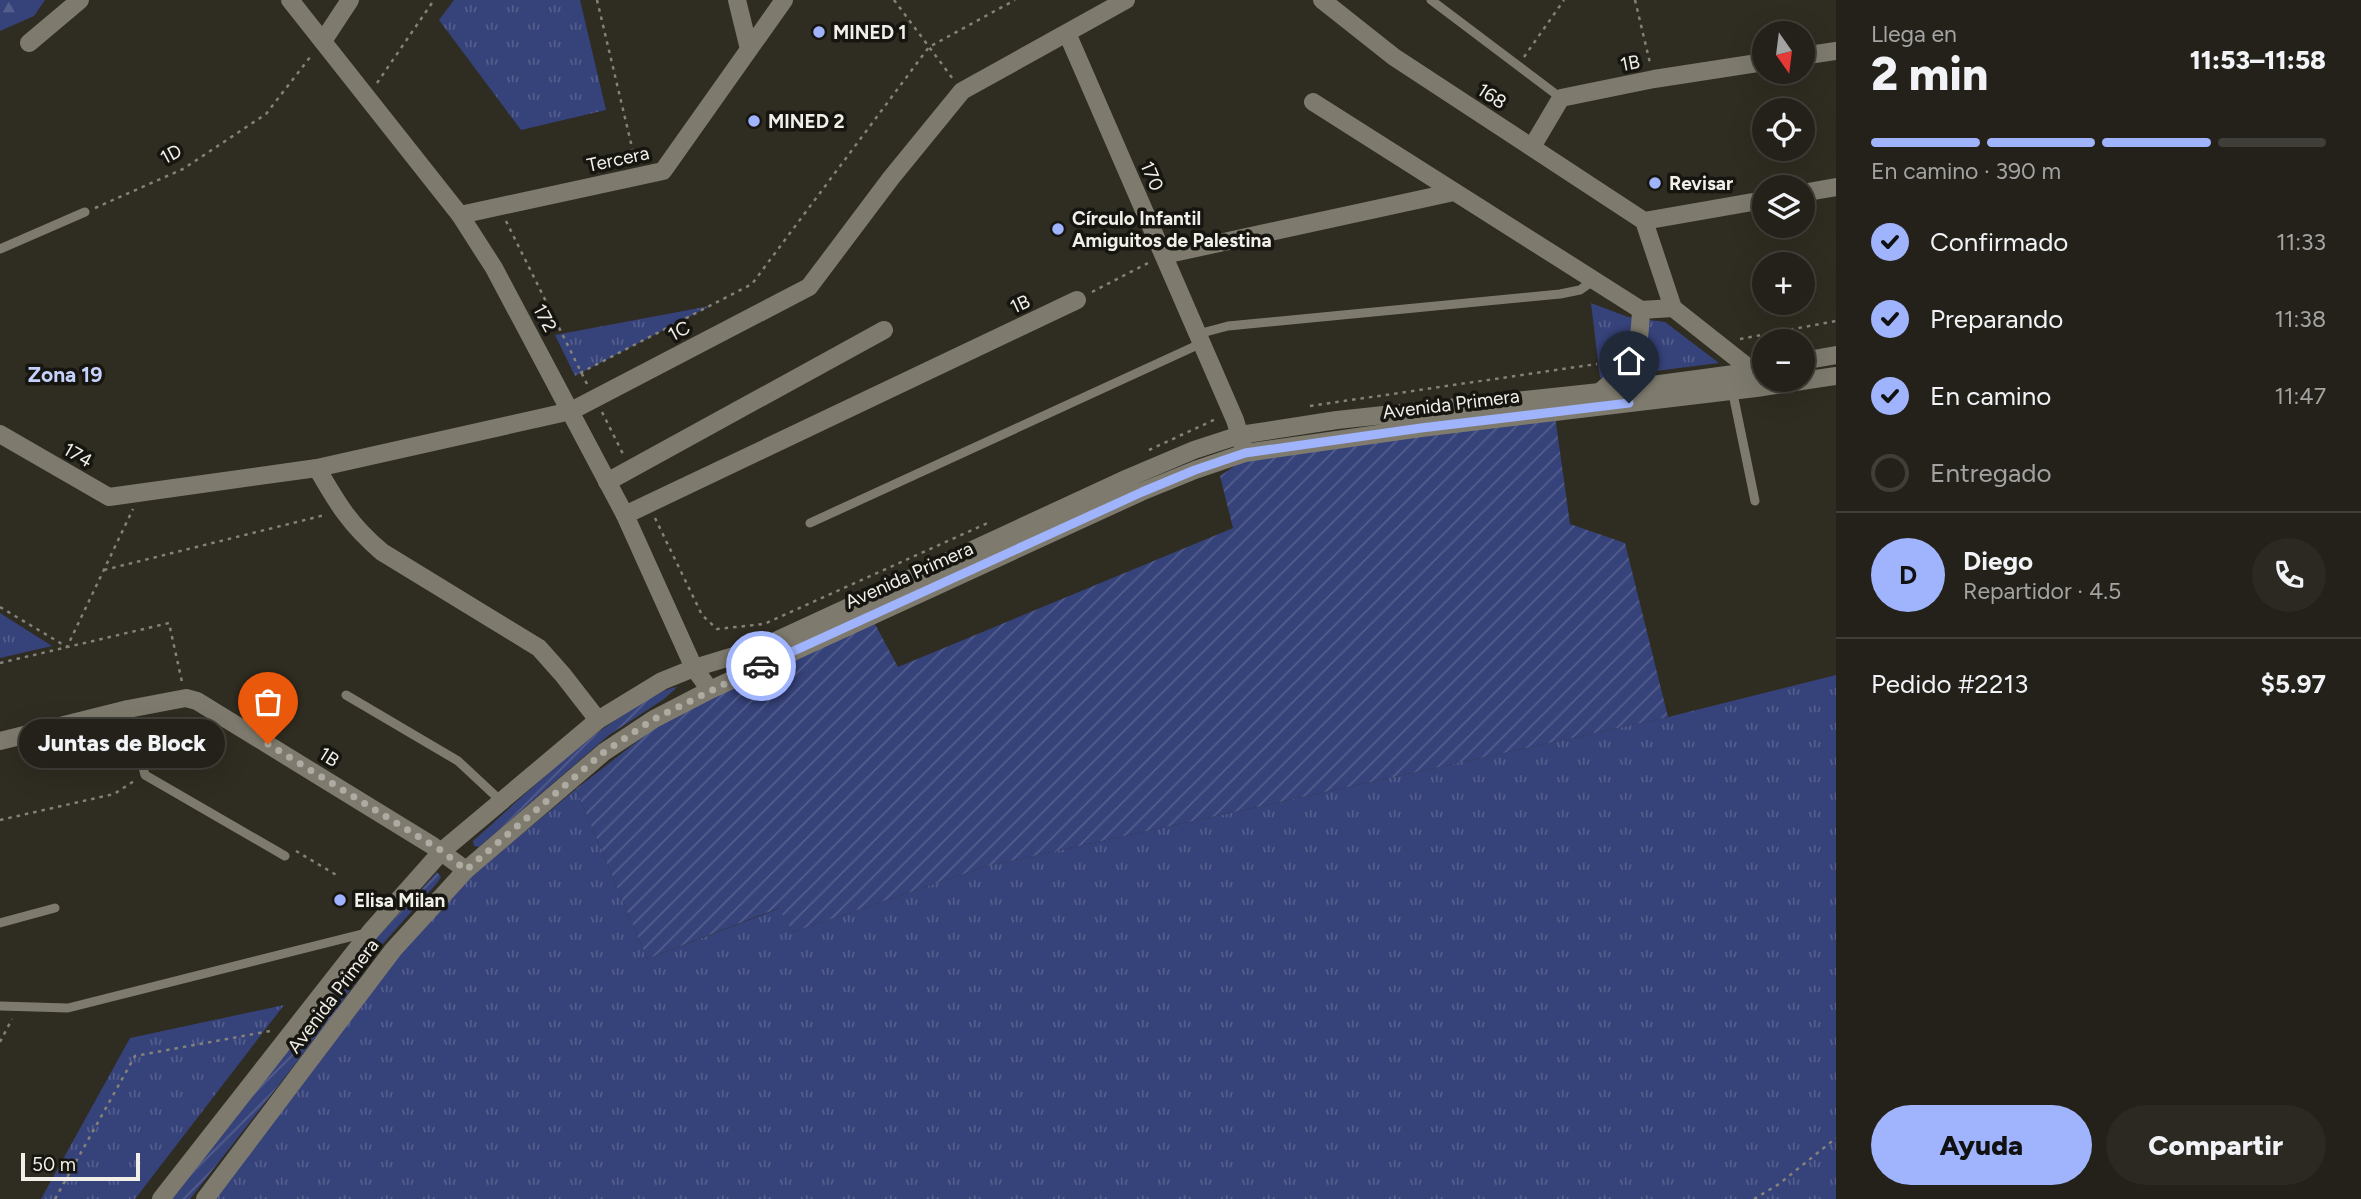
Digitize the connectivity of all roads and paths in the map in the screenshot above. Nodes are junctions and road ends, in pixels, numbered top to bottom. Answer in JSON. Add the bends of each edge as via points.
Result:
{"nodes":[{"id":1,"x":80,"y":0,"type":"edge"},
{"id":2,"x":290,"y":0,"type":"edge"},
{"id":3,"x":350,"y":0,"type":"edge"},
{"id":4,"x":433,"y":0,"type":"edge"},
{"id":5,"x":597,"y":0,"type":"edge"},
{"id":6,"x":737,"y":0,"type":"edge"},
{"id":7,"x":784,"y":0,"type":"edge"},
{"id":8,"x":894,"y":0,"type":"edge"},
{"id":9,"x":1015,"y":0,"type":"edge"},
{"id":10,"x":1126,"y":0,"type":"edge"},
{"id":11,"x":1322,"y":0,"type":"edge"},
{"id":12,"x":1431,"y":0,"type":"edge"},
{"id":13,"x":1564,"y":0,"type":"edge"},
{"id":14,"x":1635,"y":0,"type":"edge"},
{"id":15,"x":1067,"y":33,"type":"junction"},
{"id":16,"x":323,"y":41,"type":"junction"},
{"id":17,"x":29,"y":43,"type":"dead end"},
{"id":18,"x":929,"y":47,"type":"junction"},
{"id":19,"x":749,"y":49,"type":"junction"},
{"id":20,"x":1836,"y":51,"type":"edge"},
{"id":21,"x":1815,"y":54,"type":"edge"},
{"id":22,"x":1752,"y":64,"type":"edge"},
{"id":23,"x":1517,"y":65,"type":"junction"},
{"id":24,"x":1654,"y":79,"type":"junction"},
{"id":25,"x":961,"y":90,"type":"junction"},
{"id":26,"x":367,"y":98,"type":"junction"},
{"id":27,"x":1561,"y":98,"type":"junction"},
{"id":28,"x":1313,"y":102,"type":"dead end"},
{"id":29,"x":1532,"y":148,"type":"junction"},
{"id":30,"x":639,"y":176,"type":"junction"},
{"id":31,"x":1836,"y":187,"type":"edge"},
{"id":32,"x":1454,"y":191,"type":"junction"},
{"id":33,"x":1815,"y":191,"type":"edge"},
{"id":34,"x":1752,"y":202,"type":"edge"},
{"id":35,"x":499,"y":207,"type":"junction"},
{"id":36,"x":85,"y":212,"type":"joint"},
{"id":37,"x":460,"y":215,"type":"junction"},
{"id":38,"x":1644,"y":221,"type":"junction"},
{"id":39,"x":0,"y":249,"type":"edge"},
{"id":40,"x":1164,"y":255,"type":"junction"},
{"id":41,"x":1594,"y":280,"type":"junction"},
{"id":42,"x":1077,"y":300,"type":"joint"},
{"id":43,"x":1673,"y":308,"type":"junction"},
{"id":44,"x":1642,"y":310,"type":"junction"},
{"id":45,"x":1836,"y":321,"type":"edge"},
{"id":46,"x":884,"y":330,"type":"dead end"},
{"id":47,"x":1200,"y":339,"type":"junction"},
{"id":48,"x":1719,"y":344,"type":"junction"},
{"id":49,"x":1836,"y":355,"type":"edge"},
{"id":50,"x":1815,"y":359,"type":"edge"},
{"id":51,"x":1597,"y":364,"type":"dead end"},
{"id":52,"x":1752,"y":372,"type":"edge"},
{"id":53,"x":580,"y":373,"type":"junction"},
{"id":54,"x":1815,"y":376,"type":"edge"},
{"id":55,"x":1836,"y":376,"type":"edge"},
{"id":56,"x":1752,"y":378,"type":"edge"},
{"id":57,"x":1731,"y":383,"type":"junction"},
{"id":58,"x":1600,"y":392,"type":"junction"},
{"id":59,"x":595,"y":399,"type":"junction"},
{"id":60,"x":1310,"y":406,"type":"dead end"},
{"id":61,"x":571,"y":411,"type":"junction"},
{"id":62,"x":1232,"y":412,"type":"junction"},
{"id":63,"x":0,"y":434,"type":"edge"},
{"id":64,"x":1240,"y":435,"type":"junction"},
{"id":65,"x":1143,"y":452,"type":"dead end"},
{"id":66,"x":1245,"y":453,"type":"junction"},
{"id":67,"x":317,"y":468,"type":"junction"},
{"id":68,"x":630,"y":468,"type":"junction"},
{"id":69,"x":607,"y":482,"type":"junction"},
{"id":70,"x":140,"y":494,"type":"junction"},
{"id":71,"x":1755,"y":501,"type":"dead end"},
{"id":72,"x":648,"y":504,"type":"junction"},
{"id":73,"x":342,"y":511,"type":"junction"},
{"id":74,"x":625,"y":515,"type":"junction"},
{"id":75,"x":992,"y":521,"type":"dead end"},
{"id":76,"x":810,"y":523,"type":"dead end"},
{"id":77,"x":104,"y":570,"type":"junction"},
{"id":78,"x":0,"y":607,"type":"edge"},
{"id":79,"x":67,"y":647,"type":"junction"},
{"id":80,"x":0,"y":663,"type":"edge"},
{"id":81,"x":694,"y":667,"type":"junction"},
{"id":82,"x":709,"y":690,"type":"junction"},
{"id":83,"x":346,"y":695,"type":"dead end"},
{"id":84,"x":186,"y":698,"type":"junction"},
{"id":85,"x":128,"y":709,"type":"junction"},
{"id":86,"x":598,"y":720,"type":"junction"},
{"id":87,"x":0,"y":741,"type":"edge"},
{"id":88,"x":145,"y":775,"type":"junction"},
{"id":89,"x":501,"y":801,"type":"junction"},
{"id":90,"x":0,"y":820,"type":"edge"},
{"id":91,"x":293,"y":849,"type":"dead end"},
{"id":92,"x":442,"y":851,"type":"junction"},
{"id":93,"x":285,"y":856,"type":"dead end"},
{"id":94,"x":466,"y":870,"type":"junction"},
{"id":95,"x":338,"y":876,"type":"dead end"},
{"id":96,"x":55,"y":908,"type":"dead end"},
{"id":97,"x":0,"y":923,"type":"edge"},
{"id":98,"x":371,"y":932,"type":"junction"},
{"id":99,"x":0,"y":1006,"type":"edge"},
{"id":100,"x":18,"y":1007,"type":"junction"},
{"id":101,"x":296,"y":1026,"type":"junction"},
{"id":102,"x":0,"y":1042,"type":"edge"},
{"id":103,"x":1836,"y":1138,"type":"edge"},
{"id":104,"x":55,"y":1199,"type":"edge"},
{"id":105,"x":161,"y":1199,"type":"edge"},
{"id":106,"x":205,"y":1199,"type":"edge"},
{"id":107,"x":1754,"y":1199,"type":"edge"}],
"edges":[{"from":1,"to":17,"type":"street"},
{"from":2,"to":16,"type":"street","name":"172"},
{"from":3,"to":16,"type":"street"},
{"from":4,"to":26,"type":"path"},
{"from":5,"to":30,"type":"path"},
{"from":6,"to":19,"type":"street"},
{"from":7,"to":19,"type":"street","name":"Tercera"},
{"from":8,"to":18,"type":"path"},
{"from":9,"to":18,"type":"path"},
{"from":10,"to":15,"type":"street","name":"1C"},
{"from":11,"to":29,"type":"street","name":"168","via":[[1394,57]]},
{"from":12,"to":23,"type":"lane"},
{"from":13,"to":23,"type":"path"},
{"from":14,"to":24,"type":"path"},
{"from":15,"to":25,"type":"street","name":"1C"},
{"from":15,"to":40,"type":"street","name":"170"},
{"from":16,"to":26,"type":"street","name":"172"},
{"from":16,"to":36,"type":"path","name":"1D","via":[[266,114],[183,169]]},
{"from":18,"to":25,"type":"path"},
{"from":18,"to":53,"type":"path","via":[[752,284]]},
{"from":19,"to":30,"type":"street","name":"Tercera","via":[[663,171]]},
{"from":20,"to":21,"type":"street"},
{"from":22,"to":24,"type":"street","name":"1B"},
{"from":23,"to":27,"type":"lane"},
{"from":24,"to":27,"type":"street","name":"1B"},
{"from":25,"to":59,"type":"street","name":"1C","via":[[809,287]]},
{"from":26,"to":37,"type":"street","name":"172"},
{"from":27,"to":29,"type":"street"},
{"from":28,"to":32,"type":"street"},
{"from":29,"to":38,"type":"street","name":"168"},
{"from":30,"to":35,"type":"street","name":"Tercera"},
{"from":31,"to":33,"type":"street"},
{"from":32,"to":40,"type":"street"},
{"from":32,"to":41,"type":"street"},
{"from":34,"to":38,"type":"street"},
{"from":35,"to":37,"type":"street","name":"Tercera"},
{"from":35,"to":53,"type":"path"},
{"from":36,"to":39,"type":"lane"},
{"from":37,"to":61,"type":"street","name":"172"},
{"from":38,"to":43,"type":"street"},
{"from":40,"to":42,"type":"path"},
{"from":40,"to":47,"type":"street","name":"170"},
{"from":41,"to":44,"type":"street"},
{"from":41,"to":47,"type":"lane","via":[[1580,290],[1560,294],[1228,326]]},
{"from":42,"to":72,"type":"street","name":"1B"},
{"from":43,"to":44,"type":"street"},
{"from":43,"to":48,"type":"street"},
{"from":44,"to":58,"type":"street","via":[[1632,363]]},
{"from":45,"to":48,"type":"path"},
{"from":46,"to":68,"type":"street"},
{"from":47,"to":62,"type":"street","name":"170"},
{"from":47,"to":76,"type":"lane"},
{"from":48,"to":52,"type":"street"},
{"from":49,"to":50,"type":"street"},
{"from":51,"to":60,"type":"path"},
{"from":53,"to":59,"type":"path"},
{"from":54,"to":55,"type":"street","name":"Avenida Primera"},
{"from":56,"to":57,"type":"street","name":"Avenida Primera"},
{"from":57,"to":58,"type":"street","name":"Avenida Primera"},
{"from":57,"to":66,"type":"street","name":"Avenida Primera"},
{"from":57,"to":71,"type":"lane"},
{"from":58,"to":64,"type":"street","name":"Avenida Primera"},
{"from":59,"to":61,"type":"street","name":"1C"},
{"from":59,"to":68,"type":"path"},
{"from":61,"to":67,"type":"street","name":"1C"},
{"from":61,"to":69,"type":"street","name":"172"},
{"from":62,"to":64,"type":"street","name":"170"},
{"from":62,"to":65,"type":"path"},
{"from":63,"to":70,"type":"street","name":"174","via":[[109,497]]},
{"from":64,"to":66,"type":"street","name":"170"},
{"from":64,"to":81,"type":"street","name":"Avenida Primera","via":[[1128,478],[760,648]]},
{"from":66,"to":82,"type":"street","name":"Avenida Primera","via":[[1142,492]]},
{"from":67,"to":70,"type":"street","name":"1C"},
{"from":67,"to":73,"type":"street"},
{"from":68,"to":69,"type":"street"},
{"from":69,"to":74,"type":"street","name":"172"},
{"from":70,"to":77,"type":"path"},
{"from":72,"to":74,"type":"street","name":"1B"},
{"from":72,"to":75,"type":"path","via":[[702,615],[717,629],[764,624]]},
{"from":73,"to":77,"type":"path"},
{"from":73,"to":86,"type":"street","via":[[382,552],[539,649]]},
{"from":74,"to":81,"type":"street","name":"172"},
{"from":77,"to":79,"type":"path"},
{"from":78,"to":79,"type":"path"},
{"from":79,"to":80,"type":"path"},
{"from":79,"to":84,"type":"path","via":[[169,624]]},
{"from":81,"to":82,"type":"street","name":"172"},
{"from":81,"to":86,"type":"street","name":"Avenida Primera"},
{"from":82,"to":94,"type":"street","name":"Avenida Primera","via":[[604,752]]},
{"from":83,"to":89,"type":"lane","via":[[458,761]]},
{"from":84,"to":85,"type":"street"},
{"from":84,"to":92,"type":"street","name":"1B"},
{"from":85,"to":87,"type":"street"},
{"from":85,"to":88,"type":"lane"},
{"from":86,"to":89,"type":"street","name":"Avenida Primera"},
{"from":88,"to":90,"type":"path","via":[[114,794]]},
{"from":88,"to":93,"type":"lane"},
{"from":89,"to":92,"type":"street","name":"Avenida Primera"},
{"from":91,"to":95,"type":"path"},
{"from":92,"to":94,"type":"street","name":"1B"},
{"from":92,"to":98,"type":"street","name":"Avenida Primera"},
{"from":94,"to":106,"type":"street","name":"Avenida Primera","via":[[393,950]]},
{"from":96,"to":97,"type":"lane"},
{"from":98,"to":100,"type":"lane","via":[[68,1008]]},
{"from":98,"to":101,"type":"street","name":"Avenida Primera"},
{"from":99,"to":100,"type":"lane"},
{"from":100,"to":102,"type":"path"},
{"from":101,"to":104,"type":"path","via":[[135,1056]]},
{"from":101,"to":105,"type":"street","name":"Avenida Primera"},
{"from":103,"to":107,"type":"path"}]}
